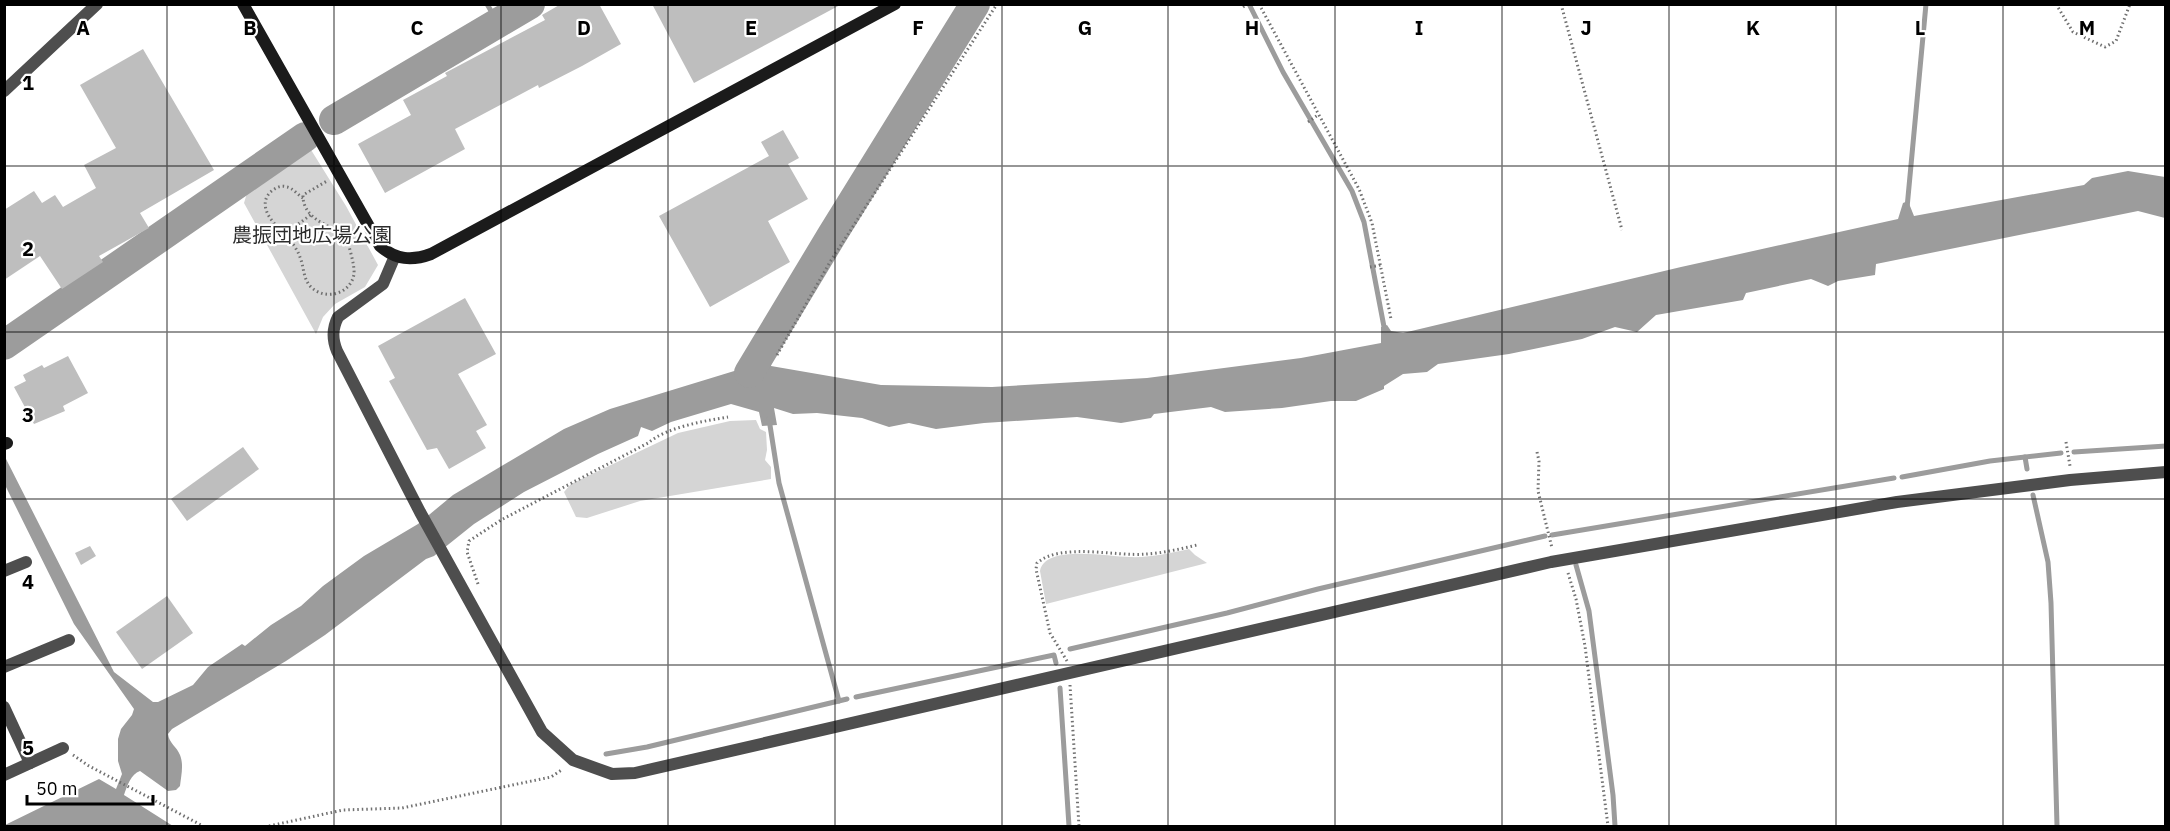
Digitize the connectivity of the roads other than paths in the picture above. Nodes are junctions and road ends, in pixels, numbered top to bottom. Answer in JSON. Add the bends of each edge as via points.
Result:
{"nodes":[{"id":1,"x":97,"y":4,"type":"edge"},
{"id":2,"x":243,"y":4,"type":"edge"},
{"id":3,"x":895,"y":4,"type":"edge"},
{"id":4,"x":4,"y":91,"type":"edge"},
{"id":5,"x":395,"y":256,"type":"junction"},
{"id":6,"x":2166,"y":472,"type":"edge"},
{"id":7,"x":26,"y":562,"type":"dead end"},
{"id":8,"x":4,"y":571,"type":"edge"},
{"id":9,"x":69,"y":640,"type":"dead end"},
{"id":10,"x":4,"y":667,"type":"edge"},
{"id":11,"x":4,"y":707,"type":"edge"},
{"id":12,"x":63,"y":748,"type":"dead end"},
{"id":13,"x":30,"y":764,"type":"junction"},
{"id":14,"x":4,"y":775,"type":"edge"}],
"edges":[{"from":1,"to":4,"type":"street"},
{"from":2,"to":5,"type":"street","via":[[380,246]]},
{"from":3,"to":5,"type":"street","via":[[431,254],[413,259]]},
{"from":5,"to":6,"type":"street","via":[[383,285],[338,318],[333,336],[337,351],[420,512],[542,732],[573,760],[612,774],[635,773],[1564,560],[1897,502]]},
{"from":7,"to":8,"type":"street"},
{"from":9,"to":10,"type":"street"},
{"from":11,"to":13,"type":"street"},
{"from":12,"to":13,"type":"street"},
{"from":13,"to":14,"type":"street"}]}
